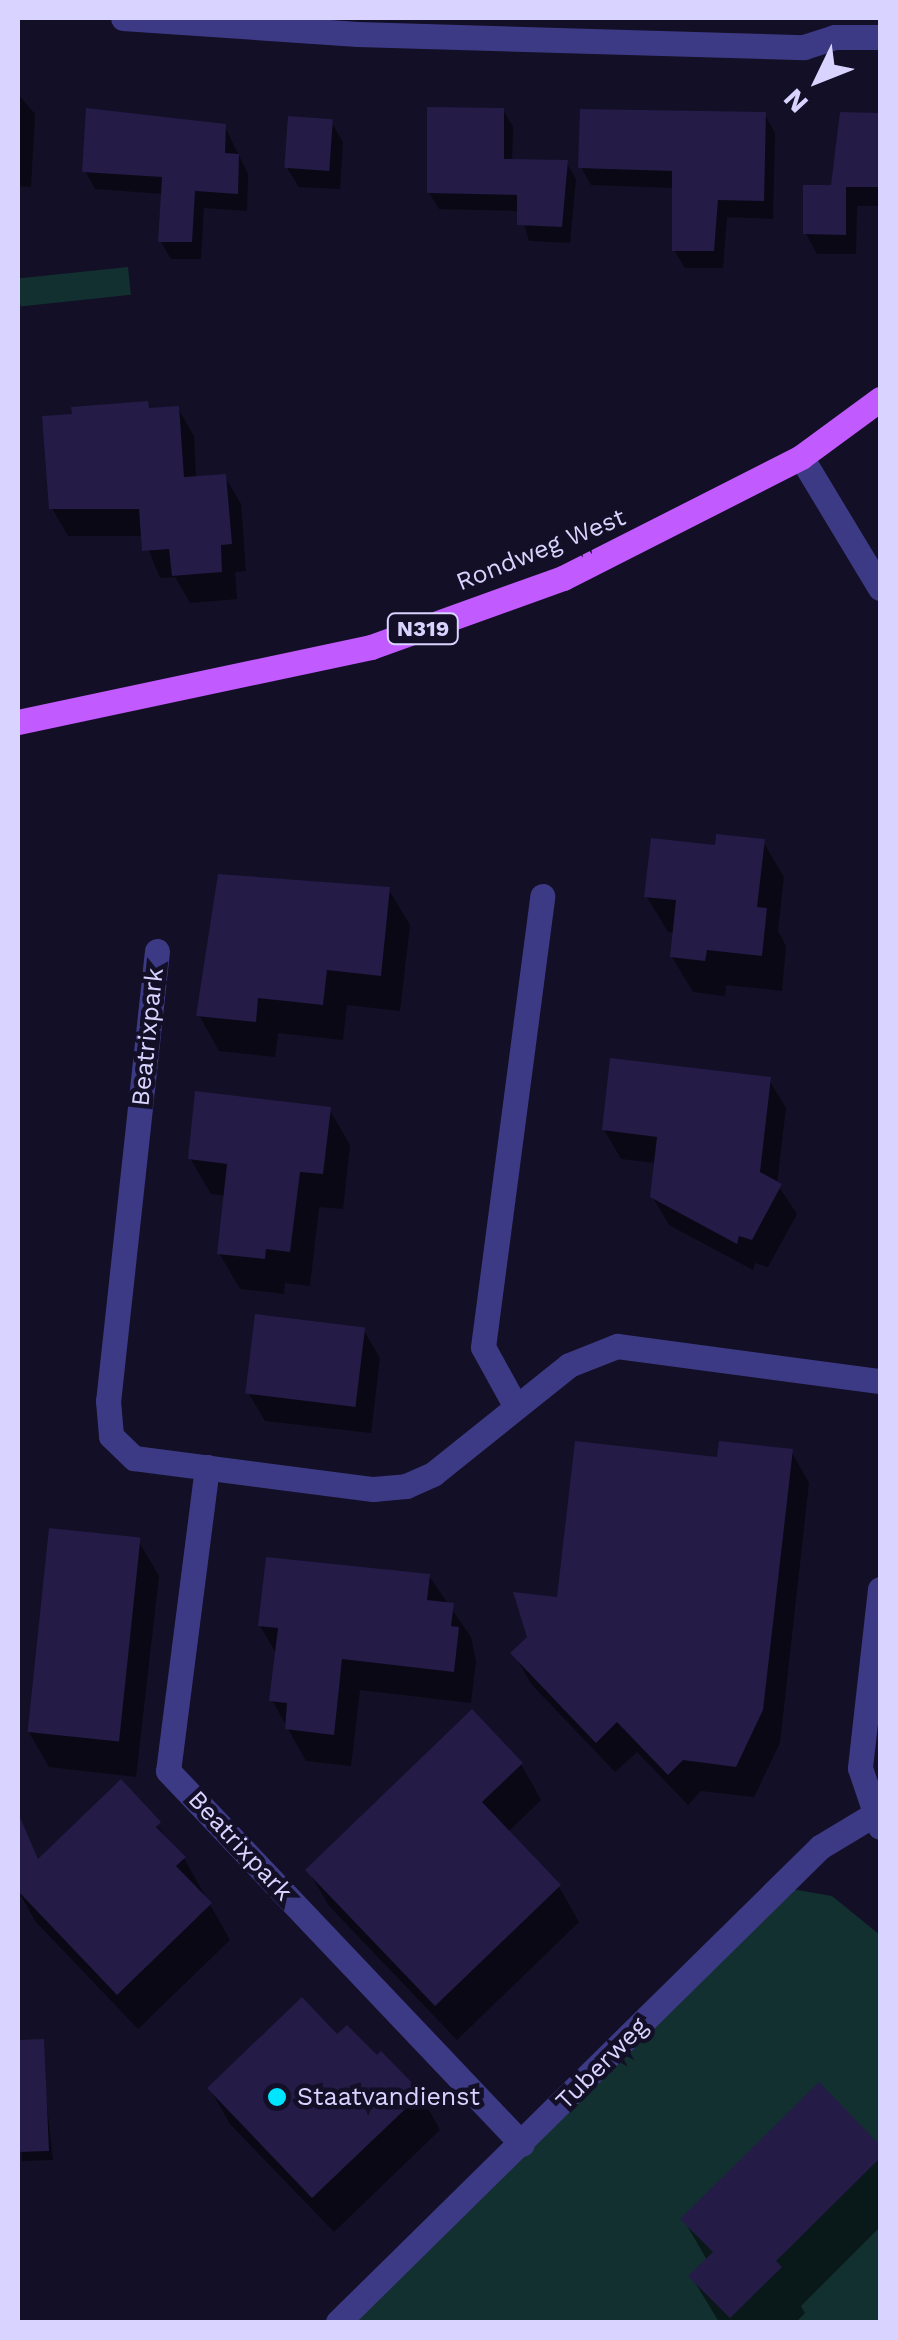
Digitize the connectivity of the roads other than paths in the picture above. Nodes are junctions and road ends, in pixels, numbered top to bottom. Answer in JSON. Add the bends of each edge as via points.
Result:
{"nodes":[{"id":1,"x":123,"y":18,"type":"edge"},
{"id":2,"x":357,"y":26,"type":"edge"},
{"id":3,"x":839,"y":27,"type":"edge"},
{"id":4,"x":880,"y":37,"type":"edge"},
{"id":5,"x":880,"y":399,"type":"edge"},
{"id":6,"x":801,"y":457,"type":"junction"},
{"id":7,"x":880,"y":588,"type":"edge"},
{"id":8,"x":18,"y":722,"type":"edge"},
{"id":9,"x":542,"y":896,"type":"dead end"},
{"id":10,"x":158,"y":951,"type":"dead end"},
{"id":11,"x":880,"y":1381,"type":"edge"},
{"id":12,"x":516,"y":1407,"type":"junction"},
{"id":13,"x":207,"y":1467,"type":"junction"},
{"id":14,"x":880,"y":1589,"type":"edge"},
{"id":15,"x":877,"y":1821,"type":"edge"},
{"id":16,"x":522,"y":2144,"type":"junction"},
{"id":17,"x":338,"y":2322,"type":"edge"}],
"edges":[{"from":1,"to":2,"type":"street"},
{"from":2,"to":3,"type":"street","via":[[804,46]]},
{"from":3,"to":4,"type":"street"},
{"from":5,"to":6,"type":"main road","name":"Rondweg West","number":"N319"},
{"from":6,"to":7,"type":"street"},
{"from":6,"to":8,"type":"main road","name":"Rondweg West","number":"N319","via":[[563,578],[371,648]]},
{"from":9,"to":12,"type":"street","via":[[483,1347]]},
{"from":10,"to":13,"type":"street","name":"Beatrixpark","via":[[108,1401],[112,1436],[134,1458]]},
{"from":11,"to":12,"type":"street","name":"Beatrixpark","via":[[617,1346],[589,1352]]},
{"from":12,"to":13,"type":"street","name":"Beatrixpark","via":[[433,1474],[406,1486],[373,1489]]},
{"from":13,"to":16,"type":"street","name":"Beatrixpark","via":[[168,1771]]},
{"from":14,"to":15,"type":"street","via":[[861,1752]]},
{"from":15,"to":16,"type":"street","name":"Tuberweg","via":[[820,1847]]},
{"from":16,"to":17,"type":"street","name":"Tuberweg"}]}
